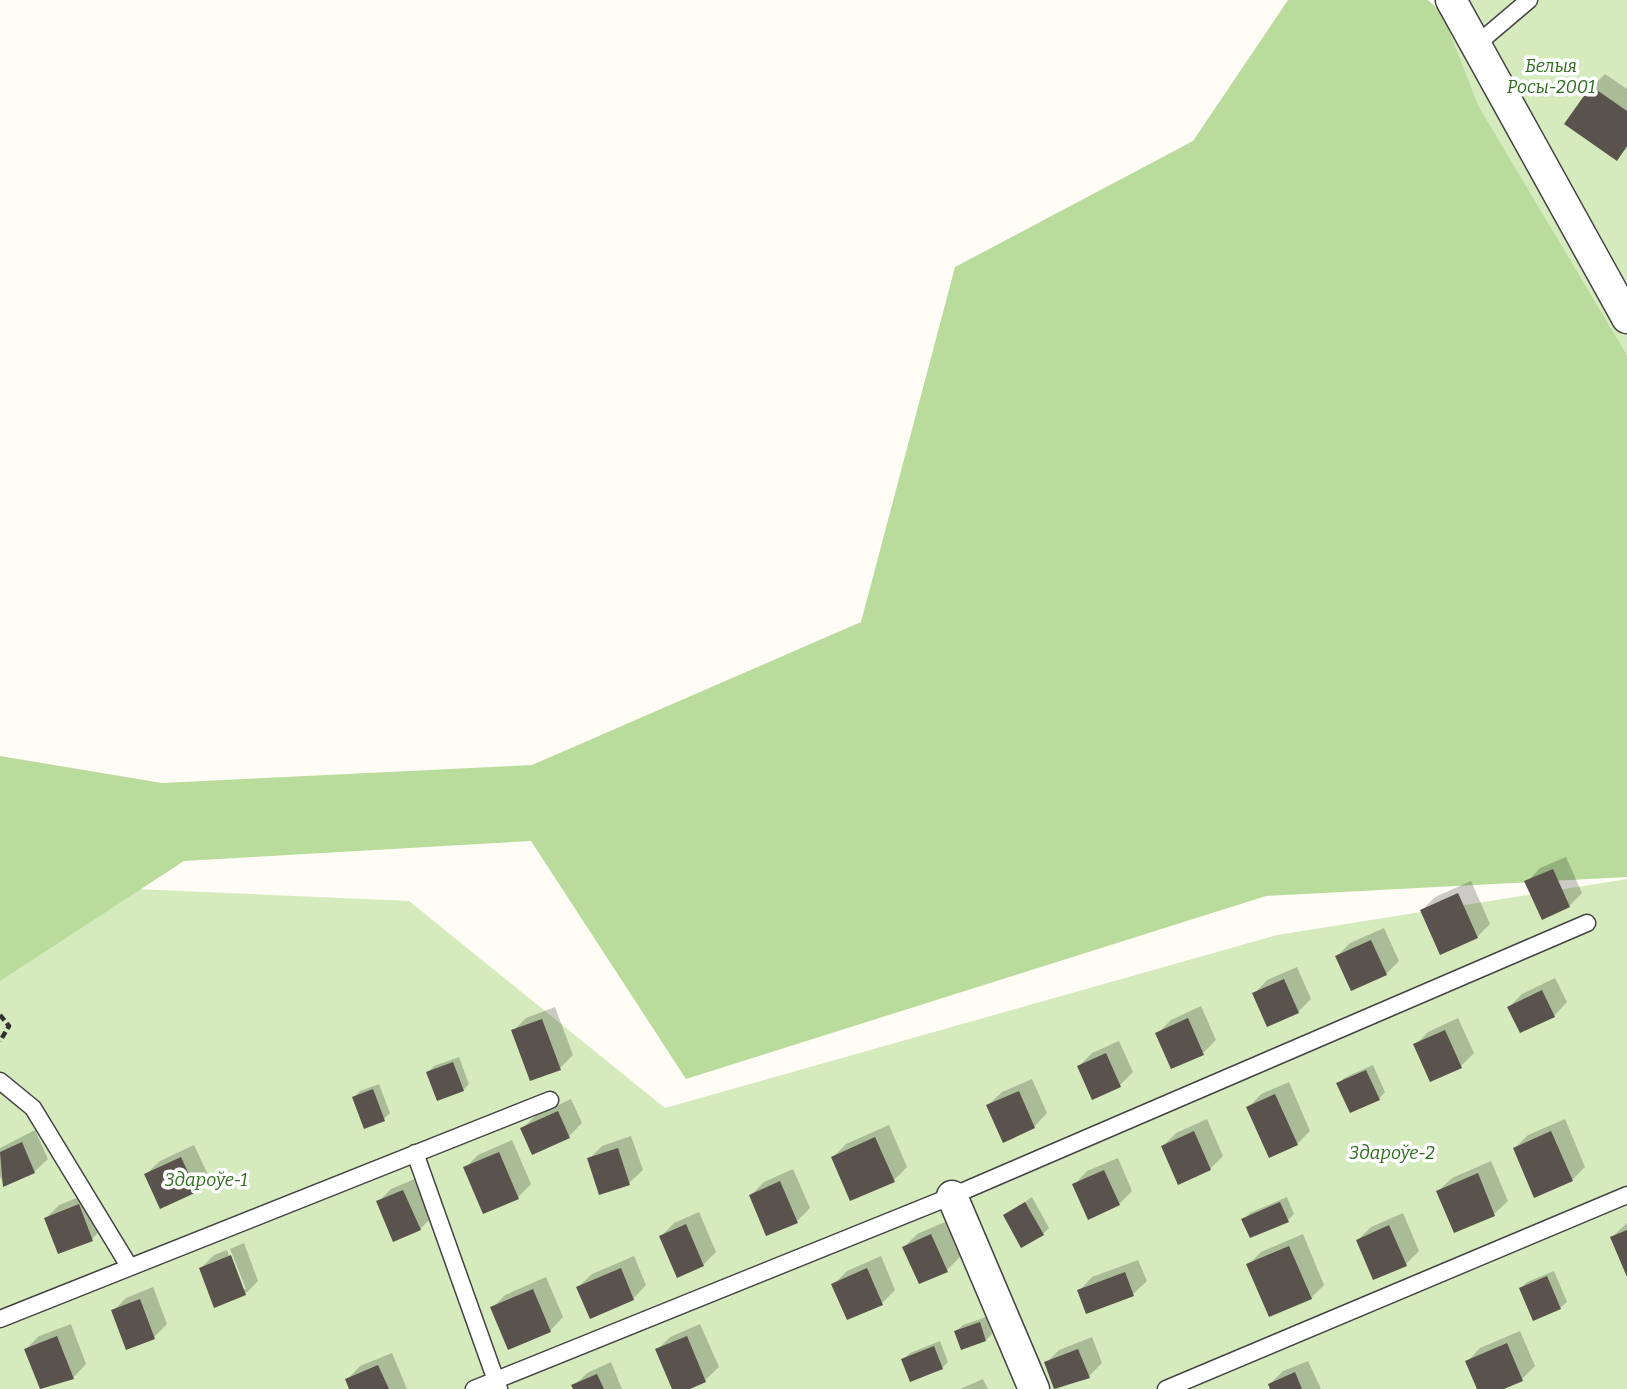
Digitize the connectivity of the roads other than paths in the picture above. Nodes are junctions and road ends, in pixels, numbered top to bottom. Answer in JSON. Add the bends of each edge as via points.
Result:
{"nodes":[{"id":1,"x":1451,"y":0,"type":"edge"},
{"id":2,"x":1529,"y":0,"type":"edge"},
{"id":3,"x":1476,"y":45,"type":"junction"},
{"id":4,"x":1627,"y":318,"type":"edge"},
{"id":5,"x":1587,"y":923,"type":"dead end"},
{"id":6,"x":0,"y":1082,"type":"edge"},
{"id":7,"x":550,"y":1100,"type":"dead end"},
{"id":8,"x":415,"y":1153,"type":"junction"},
{"id":9,"x":1627,"y":1195,"type":"edge"},
{"id":10,"x":952,"y":1196,"type":"junction"},
{"id":11,"x":129,"y":1266,"type":"junction"},
{"id":12,"x":0,"y":1319,"type":"edge"},
{"id":13,"x":497,"y":1385,"type":"edge"},
{"id":14,"x":474,"y":1389,"type":"edge"},
{"id":15,"x":1034,"y":1389,"type":"edge"},
{"id":16,"x":1166,"y":1389,"type":"edge"}],
"edges":[{"from":1,"to":3,"type":"street"},
{"from":2,"to":3,"type":"lane"},
{"from":3,"to":4,"type":"street"},
{"from":5,"to":10,"type":"lane"},
{"from":6,"to":11,"type":"lane","via":[[33,1108]]},
{"from":7,"to":8,"type":"lane"},
{"from":8,"to":11,"type":"lane"},
{"from":8,"to":13,"type":"lane"},
{"from":9,"to":16,"type":"lane"},
{"from":10,"to":13,"type":"lane"},
{"from":10,"to":15,"type":"street"},
{"from":11,"to":12,"type":"lane"},
{"from":13,"to":14,"type":"lane"}]}
